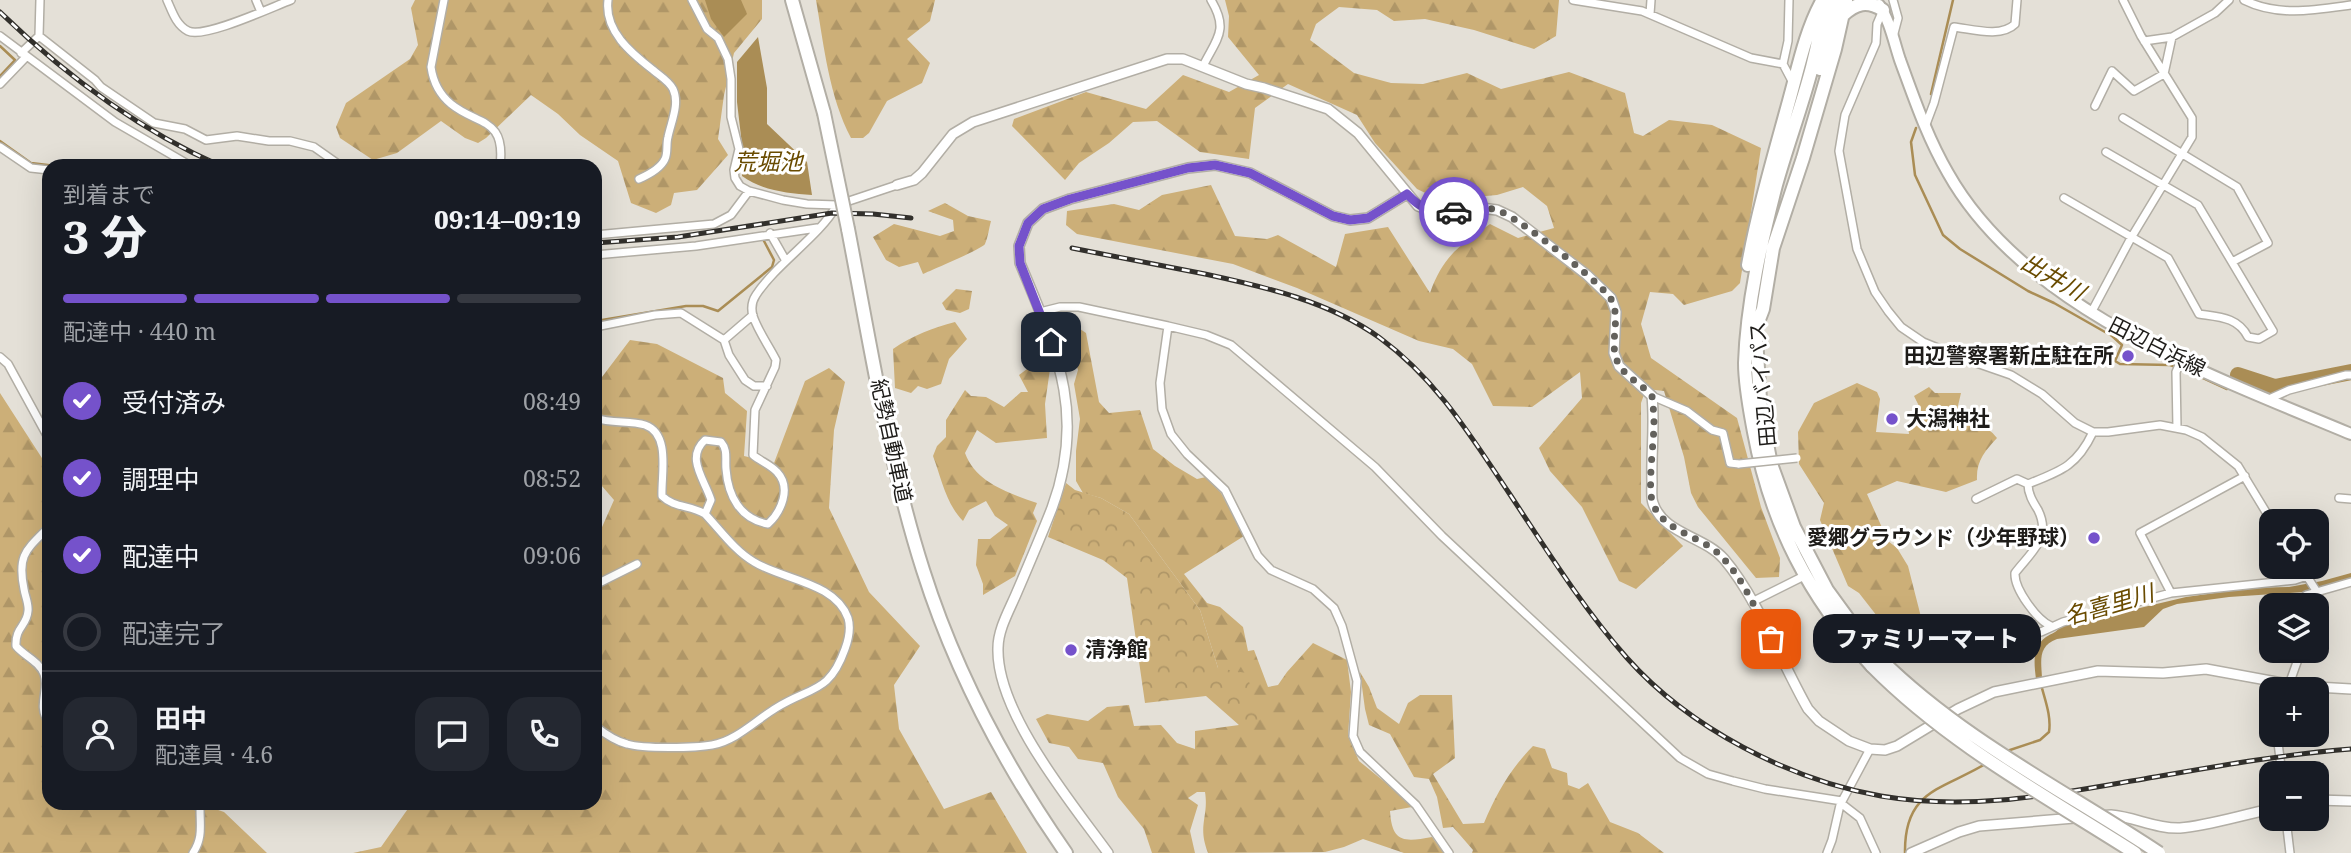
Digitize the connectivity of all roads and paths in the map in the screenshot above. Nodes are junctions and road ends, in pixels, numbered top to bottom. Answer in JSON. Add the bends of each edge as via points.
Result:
{"nodes":[{"id":1,"x":40,"y":0,"type":"edge"},
{"id":2,"x":167,"y":0,"type":"edge"},
{"id":3,"x":256,"y":0,"type":"edge"},
{"id":4,"x":291,"y":0,"type":"edge"},
{"id":5,"x":443,"y":0,"type":"edge"},
{"id":6,"x":608,"y":0,"type":"edge"},
{"id":7,"x":692,"y":0,"type":"edge"},
{"id":8,"x":792,"y":0,"type":"edge"},
{"id":9,"x":1211,"y":0,"type":"edge"},
{"id":10,"x":1573,"y":0,"type":"edge"},
{"id":11,"x":1651,"y":0,"type":"edge"},
{"id":12,"x":1789,"y":0,"type":"edge"},
{"id":13,"x":1816,"y":0,"type":"edge"},
{"id":14,"x":1823,"y":0,"type":"edge"},
{"id":15,"x":1835,"y":0,"type":"edge"},
{"id":16,"x":1846,"y":0,"type":"edge"},
{"id":17,"x":1893,"y":0,"type":"edge"},
{"id":18,"x":2017,"y":0,"type":"edge"},
{"id":19,"x":2123,"y":0,"type":"edge"},
{"id":20,"x":2229,"y":0,"type":"edge"},
{"id":21,"x":2244,"y":0,"type":"edge"},
{"id":22,"x":1879,"y":5,"type":"edge"},
{"id":23,"x":2351,"y":5,"type":"edge"},
{"id":24,"x":261,"y":12,"type":"junction"},
{"id":25,"x":1650,"y":14,"type":"junction"},
{"id":26,"x":1843,"y":15,"type":"junction"},
{"id":27,"x":1814,"y":17,"type":"junction"},
{"id":28,"x":0,"y":36,"type":"edge"},
{"id":29,"x":39,"y":36,"type":"junction"},
{"id":30,"x":2172,"y":37,"type":"junction"},
{"id":31,"x":1893,"y":38,"type":"junction"},
{"id":32,"x":2144,"y":41,"type":"junction"},
{"id":33,"x":24,"y":55,"type":"junction"},
{"id":34,"x":1783,"y":64,"type":"junction"},
{"id":35,"x":1203,"y":66,"type":"junction"},
{"id":36,"x":2164,"y":75,"type":"junction"},
{"id":37,"x":0,"y":85,"type":"edge"},
{"id":38,"x":1794,"y":85,"type":"junction"},
{"id":39,"x":2095,"y":106,"type":"dead end"},
{"id":40,"x":2123,"y":118,"type":"dead end"},
{"id":41,"x":1924,"y":127,"type":"junction"},
{"id":42,"x":0,"y":147,"type":"edge"},
{"id":43,"x":2106,"y":152,"type":"dead end"},
{"id":44,"x":2182,"y":153,"type":"junction"},
{"id":45,"x":179,"y":159,"type":"edge"},
{"id":46,"x":330,"y":159,"type":"edge"},
{"id":47,"x":501,"y":159,"type":"edge"},
{"id":48,"x":42,"y":169,"type":"edge"},
{"id":49,"x":639,"y":179,"type":"dead end"},
{"id":50,"x":897,"y":185,"type":"joint"},
{"id":51,"x":1780,"y":185,"type":"junction"},
{"id":52,"x":2163,"y":185,"type":"junction"},
{"id":53,"x":749,"y":191,"type":"junction"},
{"id":54,"x":1407,"y":194,"type":"junction"},
{"id":55,"x":2064,"y":198,"type":"dead end"},
{"id":56,"x":837,"y":205,"type":"junction"},
{"id":57,"x":818,"y":228,"type":"junction"},
{"id":58,"x":770,"y":233,"type":"junction"},
{"id":59,"x":602,"y":234,"type":"edge"},
{"id":60,"x":2132,"y":238,"type":"junction"},
{"id":61,"x":602,"y":254,"type":"edge"},
{"id":62,"x":786,"y":261,"type":"junction"},
{"id":63,"x":2232,"y":262,"type":"junction"},
{"id":64,"x":1040,"y":312,"type":"junction"},
{"id":65,"x":2091,"y":313,"type":"junction"},
{"id":66,"x":753,"y":315,"type":"junction"},
{"id":67,"x":602,"y":326,"type":"edge"},
{"id":68,"x":1168,"y":326,"type":"junction"},
{"id":69,"x":1755,"y":330,"type":"junction"},
{"id":70,"x":724,"y":340,"type":"junction"},
{"id":71,"x":0,"y":357,"type":"edge"},
{"id":72,"x":1745,"y":367,"type":"junction"},
{"id":73,"x":2178,"y":367,"type":"junction"},
{"id":74,"x":2351,"y":375,"type":"edge"},
{"id":75,"x":766,"y":386,"type":"junction"},
{"id":76,"x":1652,"y":396,"type":"junction"},
{"id":77,"x":2269,"y":399,"type":"junction"},
{"id":78,"x":602,"y":421,"type":"edge"},
{"id":79,"x":42,"y":426,"type":"edge"},
{"id":80,"x":2177,"y":428,"type":"junction"},
{"id":81,"x":2093,"y":432,"type":"junction"},
{"id":82,"x":2351,"y":434,"type":"edge"},
{"id":83,"x":1797,"y":458,"type":"dead end"},
{"id":84,"x":2245,"y":476,"type":"junction"},
{"id":85,"x":2028,"y":484,"type":"junction"},
{"id":86,"x":2339,"y":498,"type":"dead end"},
{"id":87,"x":1976,"y":499,"type":"dead end"},
{"id":88,"x":2351,"y":499,"type":"edge"},
{"id":89,"x":2264,"y":509,"type":"edge"},
{"id":90,"x":705,"y":514,"type":"junction"},
{"id":91,"x":42,"y":534,"type":"edge"},
{"id":92,"x":637,"y":564,"type":"dead end"},
{"id":93,"x":1810,"y":573,"type":"junction"},
{"id":94,"x":2299,"y":579,"type":"edge"},
{"id":95,"x":2309,"y":579,"type":"edge"},
{"id":96,"x":602,"y":582,"type":"edge"},
{"id":97,"x":2351,"y":582,"type":"edge"},
{"id":98,"x":2317,"y":591,"type":"junction"},
{"id":99,"x":2171,"y":593,"type":"junction"},
{"id":100,"x":2312,"y":593,"type":"edge"},
{"id":101,"x":1752,"y":602,"type":"junction"},
{"id":102,"x":2051,"y":626,"type":"junction"},
{"id":103,"x":2041,"y":632,"type":"dead end"},
{"id":104,"x":1876,"y":662,"type":"junction"},
{"id":105,"x":42,"y":670,"type":"edge"},
{"id":106,"x":2259,"y":681,"type":"edge"},
{"id":107,"x":2329,"y":688,"type":"edge"},
{"id":108,"x":2351,"y":689,"type":"edge"},
{"id":109,"x":602,"y":731,"type":"edge"},
{"id":110,"x":1870,"y":749,"type":"junction"},
{"id":111,"x":2329,"y":800,"type":"edge"},
{"id":112,"x":2351,"y":801,"type":"edge"},
{"id":113,"x":1842,"y":802,"type":"junction"},
{"id":114,"x":200,"y":810,"type":"edge"},
{"id":115,"x":2259,"y":812,"type":"edge"},
{"id":116,"x":2287,"y":831,"type":"edge"},
{"id":117,"x":1914,"y":852,"type":"edge"},
{"id":118,"x":192,"y":853,"type":"edge"},
{"id":119,"x":1066,"y":853,"type":"edge"},
{"id":120,"x":1108,"y":853,"type":"edge"},
{"id":121,"x":1449,"y":853,"type":"edge"},
{"id":122,"x":1826,"y":853,"type":"edge"},
{"id":123,"x":1876,"y":853,"type":"edge"},
{"id":124,"x":2135,"y":853,"type":"edge"},
{"id":125,"x":2159,"y":853,"type":"edge"},
{"id":126,"x":2290,"y":853,"type":"edge"}],
"edges":[{"from":1,"to":29,"type":"street"},
{"from":2,"to":24,"type":"street","via":[[178,24],[190,32],[204,32]]},
{"from":3,"to":24,"type":"street"},
{"from":4,"to":24,"type":"street"},
{"from":5,"to":47,"type":"street","via":[[432,77],[452,105],[486,122],[495,132]]},
{"from":6,"to":49,"type":"street","via":[[611,24],[622,42],[674,90],[676,108],[665,159]]},
{"from":7,"to":53,"type":"street","via":[[728,59],[739,149],[735,178]]},
{"from":8,"to":119,"type":"highway","name":"紀勢自動車道","bridge":true,"via":[[824,113],[893,454],[927,582],[985,716],[1038,813]]},
{"from":9,"to":35,"type":"street","via":[[1222,27]]},
{"from":10,"to":25,"type":"street"},
{"from":11,"to":25,"type":"street"},
{"from":12,"to":34,"type":"street"},
{"from":13,"to":27,"type":"highway"},
{"from":14,"to":27,"type":"highway"},
{"from":14,"to":51,"type":"highway","name":"田辺バイパス","via":[[1812,69]]},
{"from":15,"to":51,"type":"highway","name":"田辺バイパス","via":[[1828,41]]},
{"from":16,"to":26,"type":"highway"},
{"from":17,"to":31,"type":"street","via":[[1898,19]]},
{"from":18,"to":41,"type":"street","via":[[2011,29],[1992,32],[1954,27]]},
{"from":19,"to":32,"type":"street"},
{"from":20,"to":30,"type":"street"},
{"from":21,"to":23,"type":"street","via":[[2255,6],[2303,12]]},
{"from":22,"to":26,"type":"highway","via":[[1864,3]]},
{"from":22,"to":31,"type":"main road","name":"田辺白浜線"},
{"from":22,"to":81,"type":"street","via":[[1876,43],[1845,116],[1839,151],[1857,248],[1875,292],[1902,327],[1923,342],[2011,375]]},
{"from":25,"to":34,"type":"street","via":[[1751,58]]},
{"from":26,"to":69,"type":"highway","via":[[1773,248]]},
{"from":27,"to":38,"type":"highway"},
{"from":28,"to":33,"type":"street"},
{"from":29,"to":33,"type":"street"},
{"from":29,"to":46,"type":"street","via":[[154,123],[185,129],[206,140],[237,136],[290,141]]},
{"from":30,"to":32,"type":"street"},
{"from":30,"to":36,"type":"street"},
{"from":31,"to":41,"type":"main road","name":"田辺白浜線"},
{"from":32,"to":36,"type":"street"},
{"from":33,"to":37,"type":"street"},
{"from":33,"to":45,"type":"street","via":[[115,122]]},
{"from":34,"to":38,"type":"street"},
{"from":35,"to":50,"type":"street","via":[[1167,59],[972,122],[953,134],[914,180]]},
{"from":35,"to":54,"type":"street","via":[[1328,109],[1357,133]]},
{"from":36,"to":39,"type":"street","via":[[2134,91],[2112,71]]},
{"from":36,"to":44,"type":"street","via":[[2192,118],[2192,137]]},
{"from":38,"to":72,"type":"highway","via":[[1749,264]]},
{"from":40,"to":44,"type":"street"},
{"from":41,"to":65,"type":"main road","name":"田辺白浜線","via":[[1948,174],[1999,243]]},
{"from":42,"to":48,"type":"street","via":[[32,168]]},
{"from":43,"to":52,"type":"street"},
{"from":44,"to":52,"type":"street"},
{"from":44,"to":63,"type":"street","via":[[2237,187],[2268,243]]},
{"from":50,"to":56,"type":"street"},
{"from":51,"to":69,"type":"highway","name":"田辺バイパス"},
{"from":51,"to":72,"type":"highway","name":"田辺バイパス","via":[[1755,269]]},
{"from":52,"to":60,"type":"street"},
{"from":52,"to":63,"type":"street","via":[[2198,205]]},
{"from":53,"to":56,"type":"street","via":[[807,204]]},
{"from":53,"to":59,"type":"street","via":[[731,215],[714,224]]},
{"from":54,"to":64,"type":"street","via":[[1368,218],[1350,220],[1333,216],[1250,173],[1215,165],[1070,199],[1043,209],[1028,223],[1019,246],[1020,263]]},
{"from":54,"to":76,"type":"street","via":[[1418,206],[1439,214],[1497,210],[1587,275],[1611,298],[1616,312],[1614,353],[1619,366]]},
{"from":55,"to":60,"type":"street"},
{"from":56,"to":57,"type":"street"},
{"from":57,"to":58,"type":"street"},
{"from":57,"to":62,"type":"street"},
{"from":58,"to":61,"type":"street","via":[[696,246]]},
{"from":58,"to":62,"type":"street"},
{"from":60,"to":63,"type":"street","via":[[2168,258],[2199,314],[2228,318],[2248,337],[2266,337],[2273,331]]},
{"from":60,"to":65,"type":"street"},
{"from":62,"to":66,"type":"street","via":[[756,295]]},
{"from":64,"to":68,"type":"street","via":[[1079,307]]},
{"from":64,"to":120,"type":"street","via":[[1062,373],[1068,412],[1066,451],[1059,489],[1003,625],[998,646],[1001,676],[1029,738]]},
{"from":65,"to":73,"type":"main road","name":"田辺白浜線"},
{"from":66,"to":70,"type":"street"},
{"from":66,"to":75,"type":"street","via":[[776,360]]},
{"from":67,"to":70,"type":"street","via":[[681,313]]},
{"from":68,"to":113,"type":"street","via":[[1231,345],[1259,367],[1375,467],[1442,536],[1680,758],[1720,778]]},
{"from":68,"to":121,"type":"street","via":[[1160,383],[1162,409],[1171,434],[1226,490],[1258,556],[1271,570],[1313,589],[1334,608],[1357,681],[1353,736],[1360,752],[1416,805]]},
{"from":69,"to":93,"type":"highway","name":"田辺バイパス","via":[[1761,414],[1771,464]]},
{"from":70,"to":75,"type":"street","via":[[745,380]]},
{"from":71,"to":79,"type":"street"},
{"from":72,"to":93,"type":"highway","name":"田辺バイパス","via":[[1762,476],[1781,529]]},
{"from":73,"to":77,"type":"main road","name":"田辺白浜線"},
{"from":73,"to":80,"type":"street"},
{"from":74,"to":77,"type":"street"},
{"from":75,"to":90,"type":"street","via":[[755,410],[752,448],[753,455],[781,478],[784,491],[779,514],[768,524],[743,513],[726,471],[726,447],[705,440],[696,456],[711,500]]},
{"from":76,"to":83,"type":"street","bridge":true,"via":[[1723,433],[1730,463]]},
{"from":76,"to":101,"type":"street","via":[[1653,503],[1667,524],[1722,556]]},
{"from":77,"to":82,"type":"main road","name":"田辺白浜線"},
{"from":78,"to":90,"type":"street","via":[[645,425],[656,433],[663,453],[663,496],[669,503]]},
{"from":80,"to":81,"type":"street","via":[[2160,425]]},
{"from":80,"to":84,"type":"street","via":[[2202,436]]},
{"from":81,"to":85,"type":"street","via":[[2066,468]]},
{"from":84,"to":89,"type":"street"},
{"from":84,"to":99,"type":"street","via":[[2140,533]]},
{"from":85,"to":87,"type":"street","via":[[2017,479]]},
{"from":85,"to":102,"type":"street","via":[[2044,534],[2015,573],[2015,581],[2038,616]]},
{"from":86,"to":88,"type":"street"},
{"from":90,"to":109,"type":"street","via":[[754,562],[812,584],[843,608],[850,631],[839,666],[820,687],[779,706],[728,741],[711,746],[629,745]]},
{"from":91,"to":105,"type":"street","via":[[22,560],[29,609],[16,633],[16,646]]},
{"from":92,"to":96,"type":"street"},
{"from":93,"to":101,"type":"street"},
{"from":93,"to":104,"type":"highway","name":"田辺バイパス"},
{"from":94,"to":99,"type":"street"},
{"from":95,"to":98,"type":"street"},
{"from":97,"to":98,"type":"street"},
{"from":98,"to":100,"type":"street"},
{"from":99,"to":102,"type":"street"},
{"from":101,"to":110,"type":"street","via":[[1808,709],[1849,741]]},
{"from":102,"to":103,"type":"street"},
{"from":104,"to":124,"type":"highway","name":"田辺バイパス","bridge":true,"via":[[1899,694],[1960,741]]},
{"from":104,"to":125,"type":"highway","name":"田辺バイパス","bridge":true,"via":[[1984,744]]},
{"from":106,"to":110,"type":"street","via":[[2206,669],[2098,671],[2052,679],[1994,692],[1897,746]]},
{"from":107,"to":108,"type":"street"},
{"from":110,"to":113,"type":"street"},
{"from":111,"to":112,"type":"street"},
{"from":113,"to":122,"type":"street"},
{"from":113,"to":123,"type":"street","via":[[1860,818]]},
{"from":114,"to":118,"type":"street","via":[[202,832]]},
{"from":115,"to":117,"type":"street","via":[[2181,828],[2111,815],[1979,826]]},
{"from":116,"to":126,"type":"street"}]}
